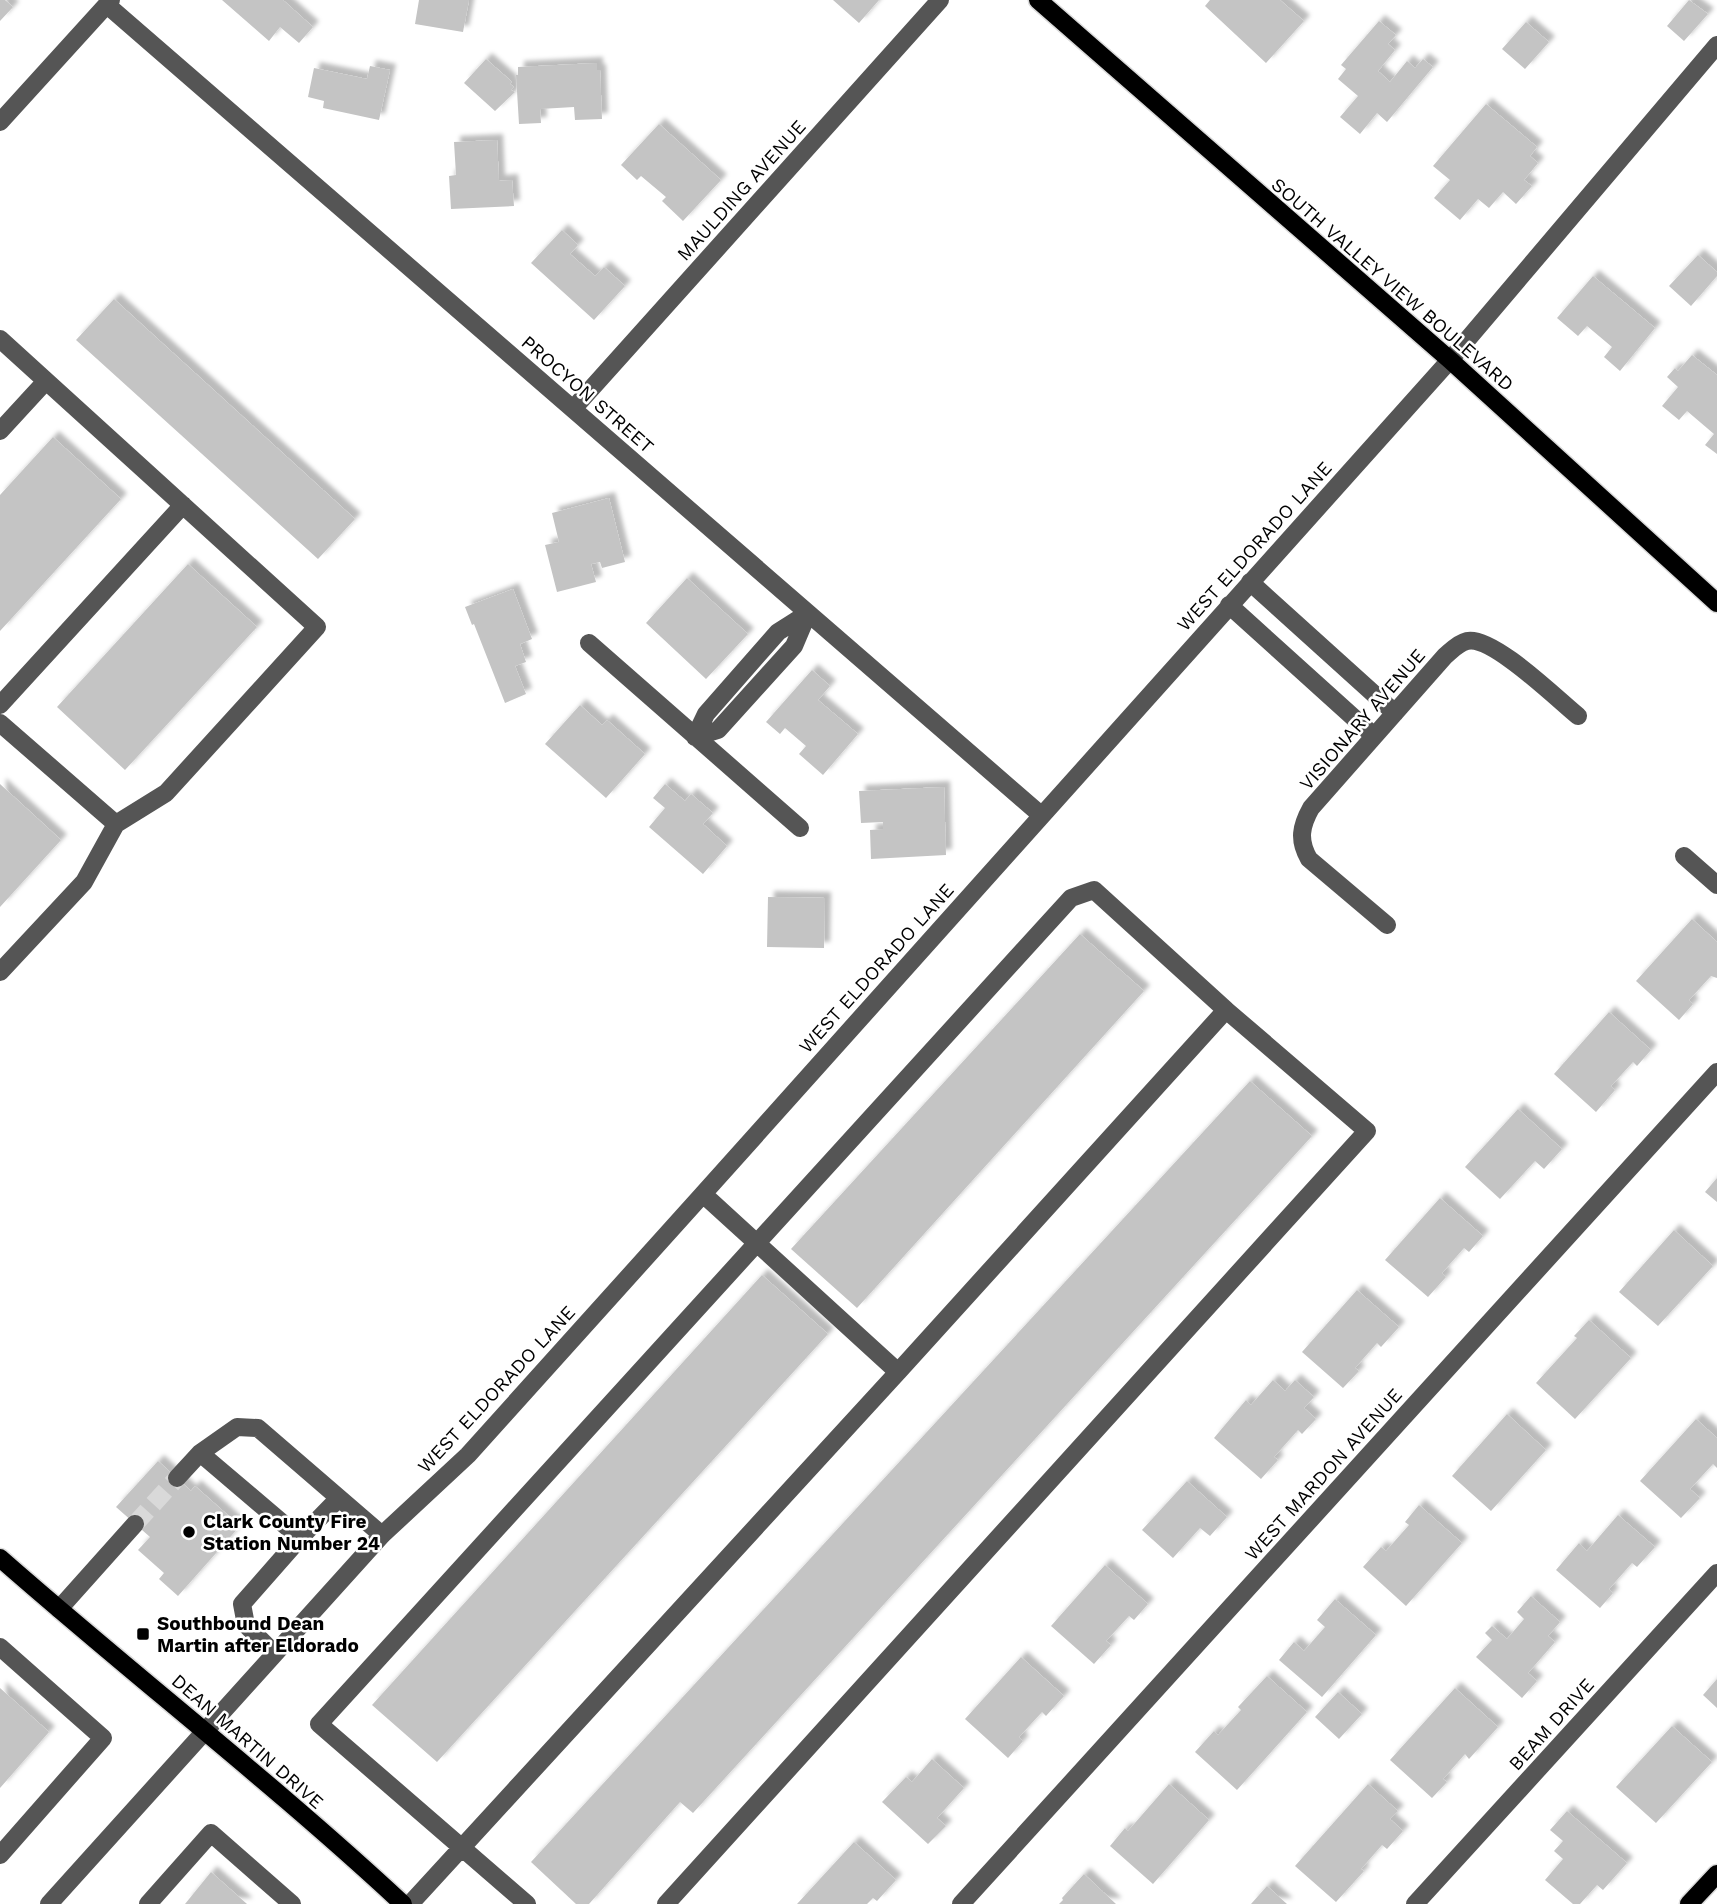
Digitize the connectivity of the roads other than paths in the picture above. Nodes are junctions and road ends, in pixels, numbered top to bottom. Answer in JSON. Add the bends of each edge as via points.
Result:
{"nodes":[{"id":1,"x":940,"y":0,"type":"edge"},
{"id":2,"x":1038,"y":0,"type":"edge"},
{"id":3,"x":109,"y":2,"type":"edge"},
{"id":4,"x":1717,"y":45,"type":"edge"},
{"id":5,"x":0,"y":122,"type":"edge"},
{"id":6,"x":0,"y":339,"type":"edge"},
{"id":7,"x":1450,"y":360,"type":"junction"},
{"id":8,"x":46,"y":381,"type":"junction"},
{"id":9,"x":573,"y":409,"type":"junction"},
{"id":10,"x":0,"y":431,"type":"edge"},
{"id":11,"x":183,"y":505,"type":"junction"},
{"id":12,"x":1250,"y":582,"type":"junction"},
{"id":13,"x":1717,"y":603,"type":"edge"},
{"id":14,"x":1229,"y":605,"type":"junction"},
{"id":15,"x":808,"y":613,"type":"junction"},
{"id":16,"x":589,"y":643,"type":"dead end"},
{"id":17,"x":1331,"y":655,"type":"junction"},
{"id":18,"x":1310,"y":678,"type":"junction"},
{"id":19,"x":0,"y":705,"type":"edge"},
{"id":20,"x":1395,"y":712,"type":"junction"},
{"id":21,"x":1578,"y":716,"type":"dead end"},
{"id":22,"x":0,"y":723,"type":"edge"},
{"id":23,"x":1374,"y":736,"type":"junction"},
{"id":24,"x":695,"y":737,"type":"junction"},
{"id":25,"x":1041,"y":815,"type":"junction"},
{"id":26,"x":116,"y":824,"type":"junction"},
{"id":27,"x":800,"y":828,"type":"dead end"},
{"id":28,"x":1684,"y":856,"type":"dead end"},
{"id":29,"x":1717,"y":885,"type":"edge"},
{"id":30,"x":1387,"y":925,"type":"dead end"},
{"id":31,"x":0,"y":972,"type":"edge"},
{"id":32,"x":1226,"y":1010,"type":"junction"},
{"id":33,"x":1717,"y":1072,"type":"edge"},
{"id":34,"x":703,"y":1194,"type":"junction"},
{"id":35,"x":757,"y":1243,"type":"junction"},
{"id":36,"x":898,"y":1372,"type":"junction"},
{"id":37,"x":200,"y":1453,"type":"junction"},
{"id":38,"x":177,"y":1478,"type":"tunnel mouth"},
{"id":39,"x":338,"y":1499,"type":"junction"},
{"id":40,"x":135,"y":1524,"type":"tunnel mouth"},
{"id":41,"x":382,"y":1535,"type":"junction"},
{"id":42,"x":300,"y":1538,"type":"junction"},
{"id":43,"x":0,"y":1558,"type":"edge"},
{"id":44,"x":1717,"y":1573,"type":"edge"},
{"id":45,"x":59,"y":1609,"type":"junction"},
{"id":46,"x":0,"y":1647,"type":"edge"},
{"id":47,"x":274,"y":1653,"type":"junction"},
{"id":48,"x":206,"y":1730,"type":"junction"},
{"id":49,"x":461,"y":1847,"type":"junction"},
{"id":50,"x":0,"y":1855,"type":"edge"},
{"id":51,"x":1717,"y":1874,"type":"edge"},
{"id":52,"x":399,"y":1902,"type":"edge"},
{"id":53,"x":49,"y":1904,"type":"edge"},
{"id":54,"x":148,"y":1904,"type":"edge"},
{"id":55,"x":292,"y":1904,"type":"edge"},
{"id":56,"x":527,"y":1904,"type":"edge"},
{"id":57,"x":666,"y":1904,"type":"edge"},
{"id":58,"x":961,"y":1904,"type":"edge"},
{"id":59,"x":1415,"y":1904,"type":"edge"},
{"id":60,"x":1689,"y":1904,"type":"edge"}],
"edges":[{"from":1,"to":9,"type":"street","name":"MAULDING AVENUE"},
{"from":2,"to":7,"type":"main road","name":"SOUTH VALLEY VIEW BOULEVARD"},
{"from":3,"to":5,"type":"street"},
{"from":3,"to":9,"type":"street","name":"PROCYON STREET"},
{"from":4,"to":7,"type":"street","name":"WEST ELDORADO LANE"},
{"from":6,"to":8,"type":"street"},
{"from":7,"to":12,"type":"street","name":"WEST ELDORADO LANE"},
{"from":7,"to":13,"type":"main road","name":"SOUTH VALLEY VIEW BOULEVARD"},
{"from":8,"to":10,"type":"street"},
{"from":8,"to":11,"type":"street"},
{"from":9,"to":15,"type":"street","name":"PROCYON STREET"},
{"from":11,"to":19,"type":"street"},
{"from":11,"to":26,"type":"street","via":[[317,627],[166,793]]},
{"from":12,"to":14,"type":"street","name":"WEST ELDORADO LANE"},
{"from":12,"to":17,"type":"street"},
{"from":14,"to":18,"type":"street"},
{"from":14,"to":25,"type":"street","name":"WEST ELDORADO LANE"},
{"from":15,"to":24,"type":"street","via":[[794,646],[718,730]]},
{"from":15,"to":25,"type":"street","name":"PROCYON STREET"},
{"from":16,"to":24,"type":"street"},
{"from":17,"to":18,"type":"street"},
{"from":17,"to":20,"type":"street"},
{"from":18,"to":23,"type":"street"},
{"from":20,"to":21,"type":"street","name":"VISIONARY AVENUE","via":[[1445,656],[1468,640],[1499,650]]},
{"from":20,"to":23,"type":"street","name":"VISIONARY AVENUE"},
{"from":22,"to":26,"type":"street"},
{"from":23,"to":30,"type":"street","name":"VISIONARY AVENUE","via":[[1311,808],[1301,835],[1309,859]]},
{"from":24,"to":27,"type":"street"},
{"from":25,"to":34,"type":"street","name":"WEST ELDORADO LANE"},
{"from":26,"to":31,"type":"street","via":[[83,882]]},
{"from":28,"to":29,"type":"street"},
{"from":32,"to":35,"type":"street","via":[[1094,890],[1071,898]]},
{"from":32,"to":36,"type":"street"},
{"from":32,"to":57,"type":"street","via":[[1367,1131]]},
{"from":33,"to":58,"type":"street","name":"WEST MARDON AVENUE"},
{"from":34,"to":35,"type":"street"},
{"from":34,"to":41,"type":"street","name":"WEST ELDORADO LANE","via":[[468,1455]]},
{"from":35,"to":36,"type":"street"},
{"from":35,"to":49,"type":"street","via":[[319,1724]]},
{"from":36,"to":49,"type":"street"},
{"from":37,"to":38,"type":"street"},
{"from":37,"to":39,"type":"street","via":[[236,1427],[258,1428]]},
{"from":37,"to":42,"type":"street"},
{"from":39,"to":41,"type":"street"},
{"from":39,"to":42,"type":"street"},
{"from":40,"to":45,"type":"street"},
{"from":41,"to":47,"type":"street","name":"WEST ELDORADO LANE"},
{"from":42,"to":47,"type":"street","via":[[242,1604],[246,1625]]},
{"from":43,"to":45,"type":"main road","name":"DEAN MARTIN DRIVE"},
{"from":44,"to":59,"type":"street","name":"BEAM DRIVE"},
{"from":45,"to":48,"type":"main road","name":"DEAN MARTIN DRIVE"},
{"from":46,"to":50,"type":"street","via":[[103,1738]]},
{"from":47,"to":48,"type":"street","name":"WEST ELDORADO LANE"},
{"from":48,"to":52,"type":"main road","name":"DEAN MARTIN DRIVE"},
{"from":48,"to":53,"type":"street","name":"WEST ELDORADO LANE"},
{"from":49,"to":52,"type":"street"},
{"from":49,"to":56,"type":"street"},
{"from":51,"to":60,"type":"main road"},
{"from":54,"to":55,"type":"street","via":[[211,1833]]}]}
